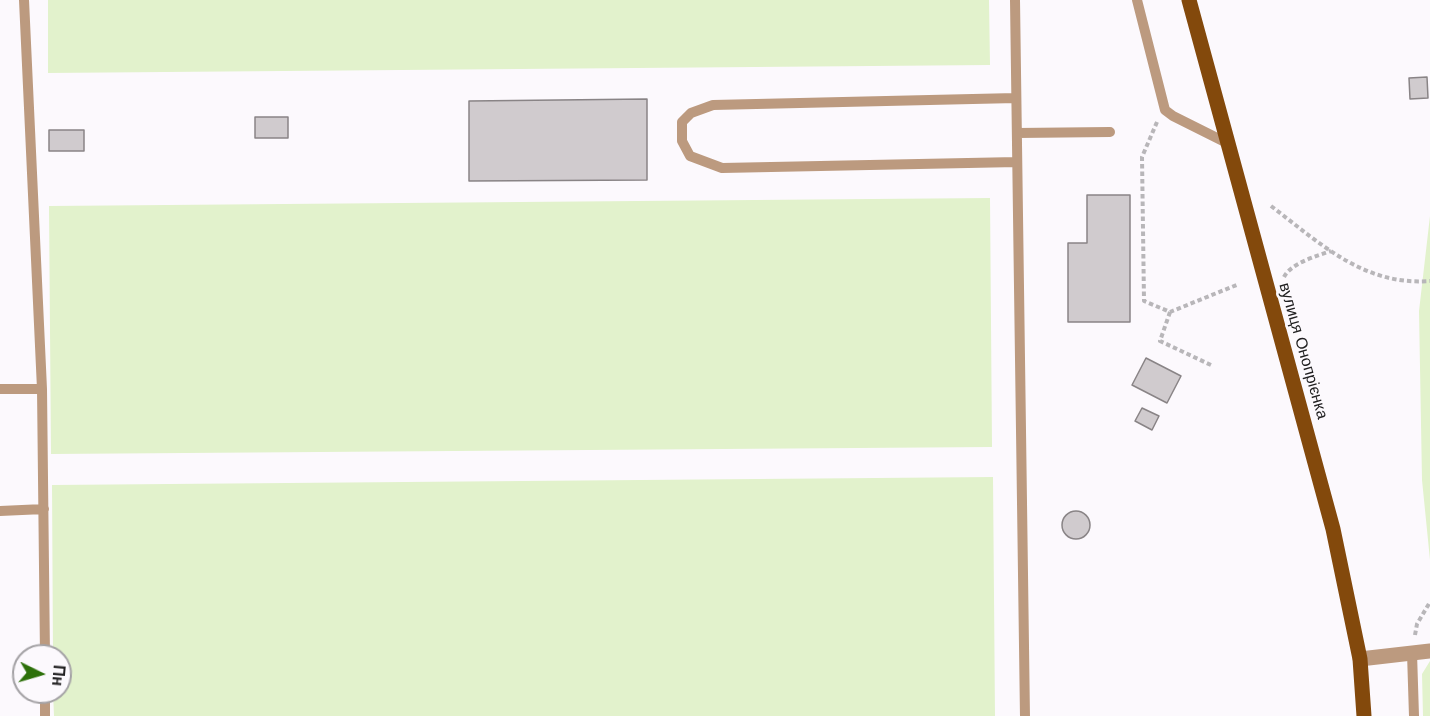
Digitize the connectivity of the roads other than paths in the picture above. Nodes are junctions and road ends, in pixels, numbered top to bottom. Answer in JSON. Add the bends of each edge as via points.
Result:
{"nodes":[{"id":1,"x":24,"y":0,"type":"edge"},
{"id":2,"x":1015,"y":0,"type":"edge"},
{"id":3,"x":1137,"y":0,"type":"edge"},
{"id":4,"x":1189,"y":0,"type":"edge"},
{"id":5,"x":1016,"y":98,"type":"junction"},
{"id":6,"x":1110,"y":132,"type":"dead end"},
{"id":7,"x":1017,"y":133,"type":"junction"},
{"id":8,"x":1227,"y":143,"type":"junction"},
{"id":9,"x":1017,"y":162,"type":"junction"},
{"id":10,"x":42,"y":388,"type":"junction"},
{"id":11,"x":0,"y":389,"type":"edge"},
{"id":12,"x":44,"y":509,"type":"junction"},
{"id":13,"x":0,"y":511,"type":"edge"},
{"id":14,"x":45,"y":644,"type":"edge"},
{"id":15,"x":1430,"y":651,"type":"edge"},
{"id":16,"x":1412,"y":653,"type":"junction"},
{"id":17,"x":1360,"y":659,"type":"junction"},
{"id":18,"x":1025,"y":716,"type":"edge"},
{"id":19,"x":1364,"y":716,"type":"edge"},
{"id":20,"x":1414,"y":716,"type":"edge"}],
"edges":[{"from":1,"to":10,"type":"lane"},
{"from":2,"to":5,"type":"lane"},
{"from":3,"to":8,"type":"lane","via":[[1165,110]]},
{"from":4,"to":8,"type":"main road","name":"вулиця Онопрієнка"},
{"from":5,"to":7,"type":"lane"},
{"from":5,"to":9,"type":"lane","via":[[713,105],[691,113],[682,122],[682,141],[690,156],[722,168]]},
{"from":6,"to":7,"type":"lane"},
{"from":7,"to":9,"type":"lane"},
{"from":8,"to":17,"type":"main road","name":"вулиця Онопрієнка","via":[[1328,509]]},
{"from":9,"to":18,"type":"lane"},
{"from":10,"to":11,"type":"lane"},
{"from":10,"to":12,"type":"lane"},
{"from":12,"to":13,"type":"lane"},
{"from":12,"to":14,"type":"lane"},
{"from":15,"to":16,"type":"street"},
{"from":16,"to":17,"type":"street"},
{"from":16,"to":20,"type":"lane"},
{"from":17,"to":19,"type":"main road","name":"вулиця Онопрієнка"}]}
